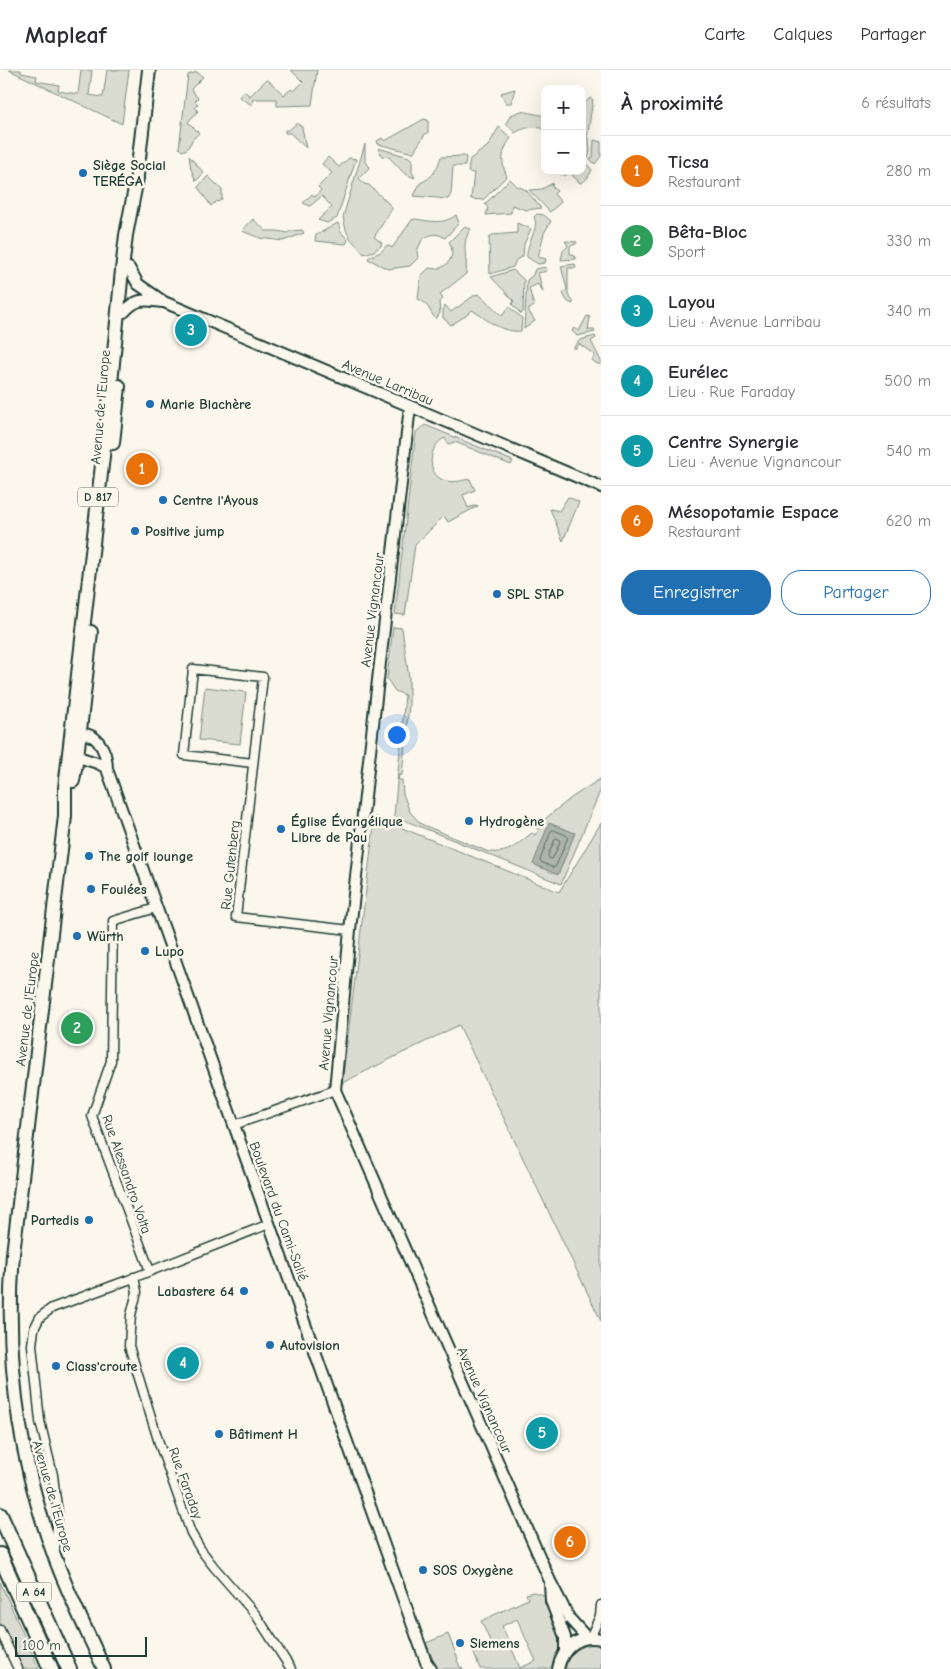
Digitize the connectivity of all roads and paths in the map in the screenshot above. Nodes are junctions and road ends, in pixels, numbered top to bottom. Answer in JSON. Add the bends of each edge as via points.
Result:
{"nodes":[{"id":1,"x":149,"y":70,"type":"edge"},
{"id":2,"x":137,"y":178,"type":"junction"},
{"id":3,"x":129,"y":268,"type":"junction"},
{"id":4,"x":164,"y":302,"type":"junction"},
{"id":5,"x":124,"y":312,"type":"junction"},
{"id":6,"x":410,"y":407,"type":"junction"},
{"id":7,"x":601,"y":487,"type":"edge"},
{"id":8,"x":74,"y":744,"type":"junction"},
{"id":9,"x":253,"y":763,"type":"junction"},
{"id":10,"x":107,"y":769,"type":"junction"},
{"id":11,"x":156,"y":908,"type":"junction"},
{"id":12,"x":350,"y":930,"type":"junction"},
{"id":13,"x":335,"y":1090,"type":"junction"},
{"id":14,"x":234,"y":1125,"type":"junction"},
{"id":15,"x":269,"y":1224,"type":"junction"},
{"id":16,"x":150,"y":1271,"type":"junction"},
{"id":17,"x":134,"y":1278,"type":"junction"},
{"id":18,"x":0,"y":1515,"type":"edge"},
{"id":19,"x":0,"y":1555,"type":"edge"},
{"id":20,"x":54,"y":1556,"type":"junction"},
{"id":21,"x":550,"y":1581,"type":"junction"},
{"id":22,"x":601,"y":1605,"type":"edge"},
{"id":23,"x":600,"y":1616,"type":"junction"},
{"id":24,"x":601,"y":1626,"type":"edge"},
{"id":25,"x":0,"y":1630,"type":"edge"},
{"id":26,"x":588,"y":1638,"type":"junction"},
{"id":27,"x":601,"y":1639,"type":"edge"},
{"id":28,"x":565,"y":1651,"type":"junction"},
{"id":29,"x":428,"y":1667,"type":"edge"},
{"id":30,"x":18,"y":1669,"type":"edge"},
{"id":31,"x":51,"y":1669,"type":"edge"},
{"id":32,"x":69,"y":1669,"type":"edge"},
{"id":33,"x":104,"y":1669,"type":"edge"},
{"id":34,"x":291,"y":1669,"type":"edge"},
{"id":35,"x":558,"y":1669,"type":"edge"}],
"edges":[{"from":1,"to":2,"type":"main road","name":"Avenue de l'Europe","number":"D 817"},
{"from":2,"to":3,"type":"main road","name":"Avenue de l'Europe","number":"D 817"},
{"from":2,"to":8,"type":"main road","name":"Avenue de l'Europe","number":"D 817","via":[[122,270]]},
{"from":3,"to":4,"type":"street","name":"Avenue Larribau","via":[[138,284]]},
{"from":3,"to":5,"type":"main road","name":"Avenue de l'Europe","number":"D 817"},
{"from":4,"to":5,"type":"street","name":"Avenue Larribau","via":[[141,300]]},
{"from":4,"to":6,"type":"street","name":"Avenue Larribau"},
{"from":5,"to":8,"type":"main road","name":"Avenue de l'Europe","number":"D 817","via":[[118,406]]},
{"from":6,"to":7,"type":"street","name":"Avenue Larribau"},
{"from":6,"to":12,"type":"street","name":"Avenue Vignancour"},
{"from":8,"to":10,"type":"street"},
{"from":8,"to":10,"type":"street","name":"Boulevard du Cami-Salié","via":[[96,739],[107,757]]},
{"from":8,"to":20,"type":"main road","name":"Avenue de l'Europe","number":"D 817","via":[[72,790],[65,816],[13,1254],[10,1305],[13,1383],[22,1446]]},
{"from":9,"to":9,"type":"street","name":"Rue Gutenberg","via":[[263,677],[193,669],[184,755]]},
{"from":9,"to":12,"type":"street","name":"Rue Gutenberg","via":[[236,917]]},
{"from":10,"to":11,"type":"street","name":"Boulevard du Cami-Salié"},
{"from":11,"to":14,"type":"street","name":"Boulevard du Cami-Salié"},
{"from":11,"to":16,"type":"street","name":"Rue Alessandro Volta","via":[[113,921],[111,1061],[92,1116]]},
{"from":12,"to":13,"type":"street","name":"Avenue Vignancour"},
{"from":13,"to":14,"type":"street"},
{"from":13,"to":21,"type":"street","name":"Avenue Vignancour"},
{"from":14,"to":15,"type":"street","name":"Boulevard du Cami-Salié"},
{"from":15,"to":16,"type":"street"},
{"from":15,"to":29,"type":"street","name":"Boulevard du Cami-Salié"},
{"from":16,"to":17,"type":"street"},
{"from":17,"to":20,"type":"street","via":[[52,1308],[40,1317],[34,1329],[32,1345],[40,1421],[57,1506]]},
{"from":17,"to":34,"type":"street","name":"Rue Faraday","via":[[137,1292],[131,1315],[129,1346],[191,1533],[214,1567],[256,1615]]},
{"from":18,"to":32,"type":"highway","number":"A 64"},
{"from":19,"to":31,"type":"highway","number":"A 64"},
{"from":20,"to":33,"type":"main road","name":"Avenue de l'Europe","number":"D 817"},
{"from":21,"to":26,"type":"street","name":"Avenue Vignancour","via":[[569,1618]]},
{"from":21,"to":28,"type":"street","name":"Avenue Vignancour","via":[[551,1602],[565,1637]]},
{"from":22,"to":23,"type":"street"},
{"from":23,"to":24,"type":"street"},
{"from":23,"to":26,"type":"street"},
{"from":25,"to":30,"type":"street"},
{"from":26,"to":27,"type":"street"},
{"from":26,"to":28,"type":"street","via":[[578,1640]]},
{"from":28,"to":35,"type":"street"}]}
